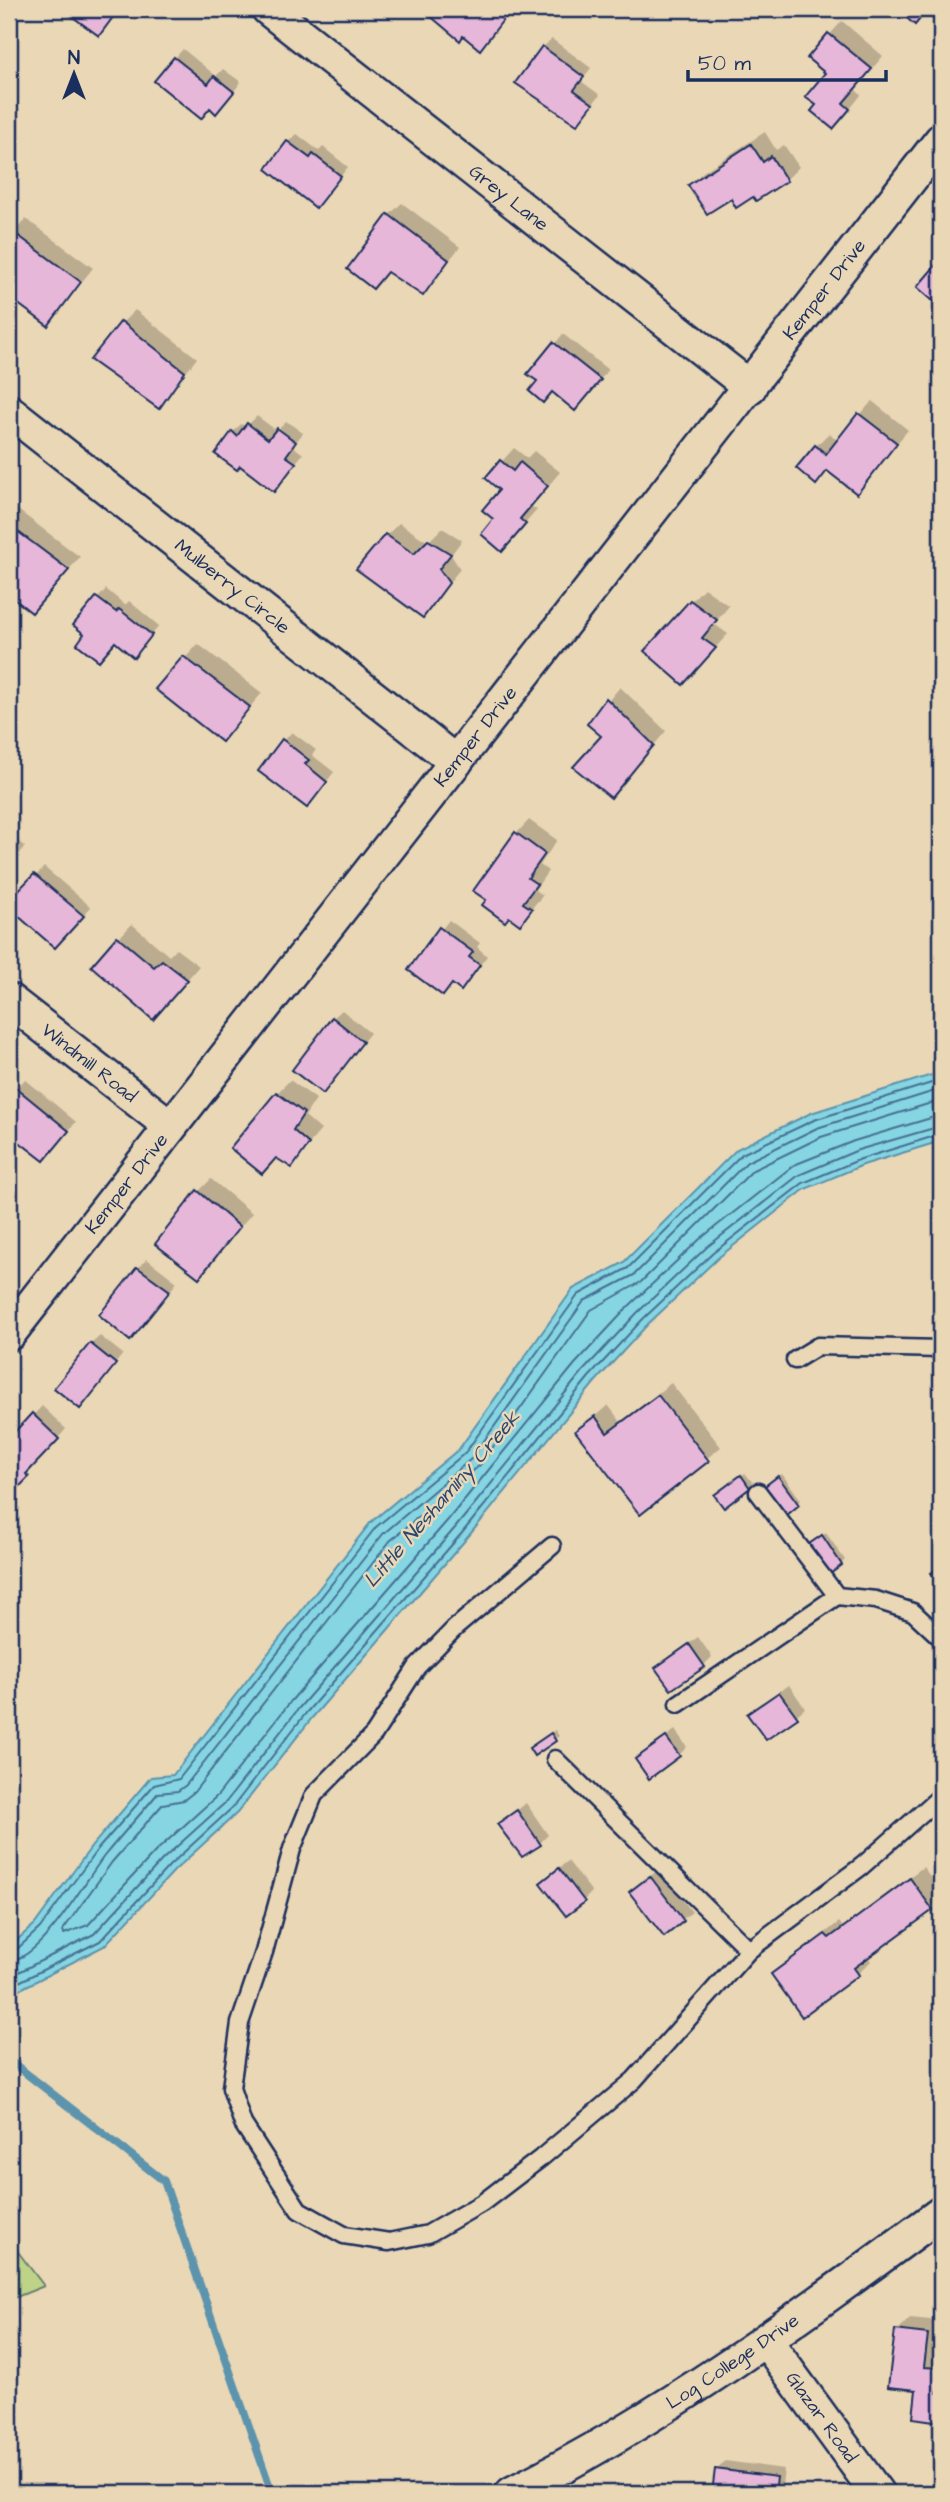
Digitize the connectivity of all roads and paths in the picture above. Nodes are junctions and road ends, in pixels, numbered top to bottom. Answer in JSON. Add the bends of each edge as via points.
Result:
{"nodes":[{"id":1,"x":268,"y":9,"type":"edge"},
{"id":2,"x":941,"y":140,"type":"edge"},
{"id":3,"x":750,"y":387,"type":"junction"},
{"id":4,"x":9,"y":411,"type":"edge"},
{"id":5,"x":456,"y":762,"type":"junction"},
{"id":6,"x":9,"y":1000,"type":"edge"},
{"id":7,"x":170,"y":1126,"type":"junction"},
{"id":8,"x":9,"y":1334,"type":"edge"},
{"id":9,"x":941,"y":1349,"type":"edge"},
{"id":10,"x":794,"y":1360,"type":"dead end"},
{"id":11,"x":758,"y":1492,"type":"dead end"},
{"id":12,"x":552,"y":1546,"type":"dead end"},
{"id":13,"x":837,"y":1596,"type":"junction"},
{"id":14,"x":941,"y":1638,"type":"edge"},
{"id":15,"x":678,"y":1704,"type":"dead end"},
{"id":16,"x":555,"y":1759,"type":"dead end"},
{"id":17,"x":941,"y":1796,"type":"edge"},
{"id":18,"x":750,"y":1950,"type":"junction"},
{"id":19,"x":941,"y":2213,"type":"edge"},
{"id":20,"x":767,"y":2342,"type":"junction"},
{"id":21,"x":512,"y":2493,"type":"edge"},
{"id":22,"x":877,"y":2493,"type":"edge"}],
"edges":[{"from":1,"to":3,"type":"street","name":"Grey Lane"},
{"from":2,"to":3,"type":"street","name":"Kemper Drive"},
{"from":3,"to":5,"type":"street","name":"Kemper Drive"},
{"from":4,"to":5,"type":"street","name":"Mulberry Circle"},
{"from":5,"to":7,"type":"street","name":"Kemper Drive"},
{"from":6,"to":7,"type":"street","name":"Windmill Road"},
{"from":7,"to":8,"type":"street","name":"Kemper Drive"},
{"from":9,"to":10,"type":"lane","via":[[818,1346]]},
{"from":11,"to":13,"type":"lane"},
{"from":12,"to":18,"type":"lane","via":[[417,1667],[373,1734],[314,1794],[292,1849],[240,2023],[231,2088],[243,2124],[299,2210],[344,2235],[389,2242],[428,2234],[482,2203],[634,2080]]},
{"from":13,"to":14,"type":"lane","via":[[876,1600],[913,1612]]},
{"from":13,"to":15,"type":"lane"},
{"from":16,"to":18,"type":"lane"},
{"from":17,"to":18,"type":"lane","via":[[862,1866]]},
{"from":19,"to":20,"type":"street","name":"Log College Drive"},
{"from":20,"to":21,"type":"street","name":"Log College Drive","via":[[619,2437]]},
{"from":20,"to":22,"type":"street","name":"Glazar Road"}]}
